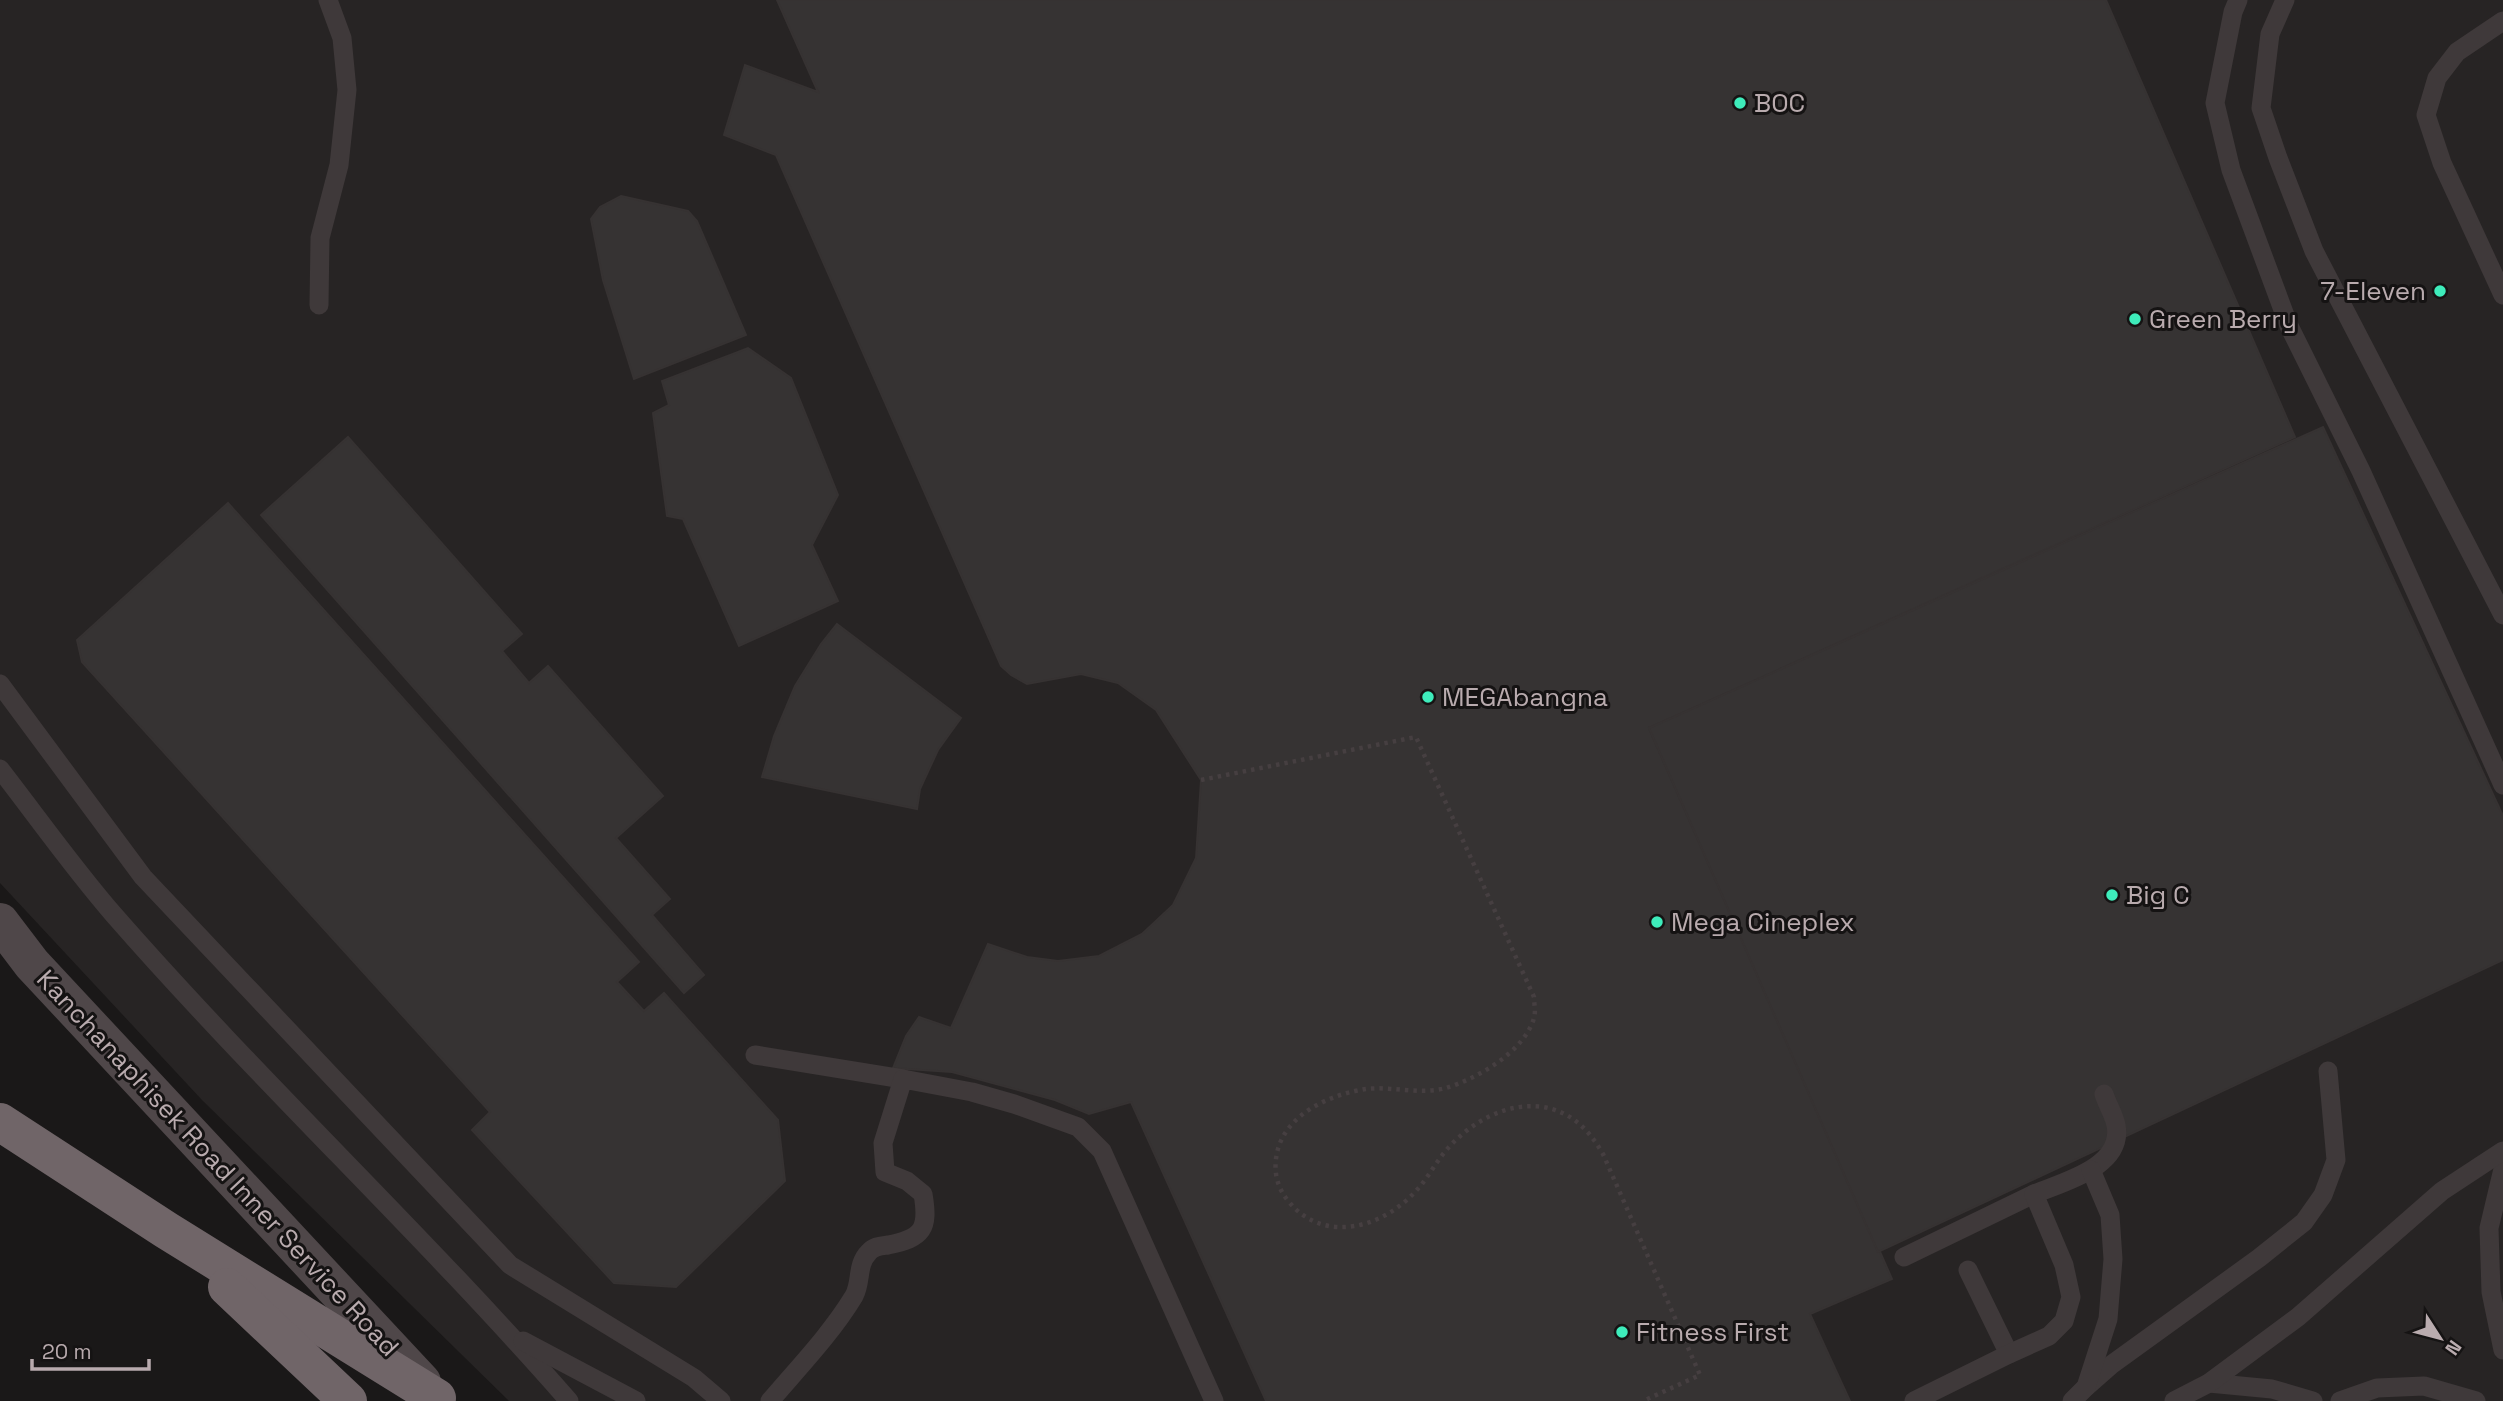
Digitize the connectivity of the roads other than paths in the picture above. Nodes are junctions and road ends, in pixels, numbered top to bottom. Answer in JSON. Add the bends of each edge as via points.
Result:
{"nodes":[{"id":1,"x":328,"y":0,"type":"edge"},
{"id":2,"x":2238,"y":0,"type":"edge"},
{"id":3,"x":2285,"y":0,"type":"edge"},
{"id":4,"x":2503,"y":21,"type":"edge"},
{"id":5,"x":2503,"y":296,"type":"edge"},
{"id":6,"x":319,"y":304,"type":"dead end"},
{"id":7,"x":2503,"y":615,"type":"edge"},
{"id":8,"x":0,"y":684,"type":"edge"},
{"id":9,"x":0,"y":769,"type":"edge"},
{"id":10,"x":2503,"y":785,"type":"edge"},
{"id":11,"x":0,"y":922,"type":"edge"},
{"id":12,"x":755,"y":1055,"type":"dead end"},
{"id":13,"x":2328,"y":1071,"type":"dead end"},
{"id":14,"x":903,"y":1079,"type":"junction"},
{"id":15,"x":2104,"y":1094,"type":"dead end"},
{"id":16,"x":0,"y":1122,"type":"edge"},
{"id":17,"x":2503,"y":1151,"type":"edge"},
{"id":18,"x":2503,"y":1169,"type":"edge"},
{"id":19,"x":2091,"y":1170,"type":"junction"},
{"id":20,"x":2034,"y":1194,"type":"junction"},
{"id":21,"x":166,"y":1230,"type":"junction"},
{"id":22,"x":1904,"y":1257,"type":"dead end"},
{"id":23,"x":1968,"y":1270,"type":"dead end"},
{"id":24,"x":511,"y":1334,"type":"junction"},
{"id":25,"x":2503,"y":1350,"type":"edge"},
{"id":26,"x":2008,"y":1354,"type":"junction"},
{"id":27,"x":2209,"y":1383,"type":"junction"},
{"id":28,"x":2086,"y":1387,"type":"junction"},
{"id":29,"x":439,"y":1400,"type":"edge"},
{"id":30,"x":348,"y":1401,"type":"edge"},
{"id":31,"x":569,"y":1401,"type":"edge"},
{"id":32,"x":636,"y":1401,"type":"edge"},
{"id":33,"x":721,"y":1401,"type":"edge"},
{"id":34,"x":770,"y":1401,"type":"edge"},
{"id":35,"x":1214,"y":1401,"type":"edge"},
{"id":36,"x":1914,"y":1401,"type":"edge"},
{"id":37,"x":2072,"y":1401,"type":"edge"},
{"id":38,"x":2174,"y":1401,"type":"edge"},
{"id":39,"x":2313,"y":1401,"type":"edge"},
{"id":40,"x":2340,"y":1401,"type":"edge"},
{"id":41,"x":2476,"y":1401,"type":"edge"}],
"edges":[{"from":1,"to":6,"type":"lane","via":[[342,38],[347,90],[339,165],[320,238]]},
{"from":2,"to":10,"type":"lane","via":[[2215,103],[2231,170],[2289,326],[2361,471]]},
{"from":3,"to":7,"type":"lane","via":[[2270,34],[2261,108],[2278,158],[2314,251]]},
{"from":4,"to":5,"type":"lane","via":[[2458,51],[2437,78],[2426,115],[2442,163]]},
{"from":8,"to":33,"type":"lane","via":[[143,877],[510,1265],[694,1378]]},
{"from":9,"to":24,"type":"lane","via":[[113,913],[244,1058]]},
{"from":11,"to":29,"type":"main road","name":"Kanchanaphisek Road Inner Service Road","via":[[41,974]]},
{"from":12,"to":14,"type":"lane"},
{"from":13,"to":28,"type":"lane","via":[[2336,1160],[2323,1195],[2304,1222]]},
{"from":14,"to":34,"type":"lane","via":[[883,1143],[885,1171],[923,1194],[926,1212],[922,1228],[912,1240],[872,1248],[863,1258],[856,1293]]},
{"from":14,"to":35,"type":"lane","via":[[1027,1108],[1077,1127],[1102,1151]]},
{"from":15,"to":19,"type":"lane","via":[[2116,1127],[2113,1145],[2106,1160]]},
{"from":16,"to":21,"type":"highway"},
{"from":17,"to":27,"type":"lane","via":[[2442,1191],[2298,1317]]},
{"from":18,"to":25,"type":"lane","via":[[2489,1228],[2491,1292]]},
{"from":19,"to":20,"type":"lane"},
{"from":19,"to":28,"type":"lane","via":[[2110,1215],[2113,1259],[2108,1319]]},
{"from":20,"to":22,"type":"lane"},
{"from":20,"to":26,"type":"lane","via":[[2064,1265],[2071,1297],[2064,1321],[2049,1336]]},
{"from":21,"to":29,"type":"highway"},
{"from":21,"to":30,"type":"highway"},
{"from":23,"to":26,"type":"lane"},
{"from":24,"to":31,"type":"lane"},
{"from":24,"to":32,"type":"lane"},
{"from":26,"to":36,"type":"lane"},
{"from":27,"to":38,"type":"lane"},
{"from":27,"to":39,"type":"lane","via":[[2272,1389]]},
{"from":28,"to":37,"type":"lane"},
{"from":40,"to":41,"type":"lane","via":[[2377,1388],[2424,1386]]}]}
